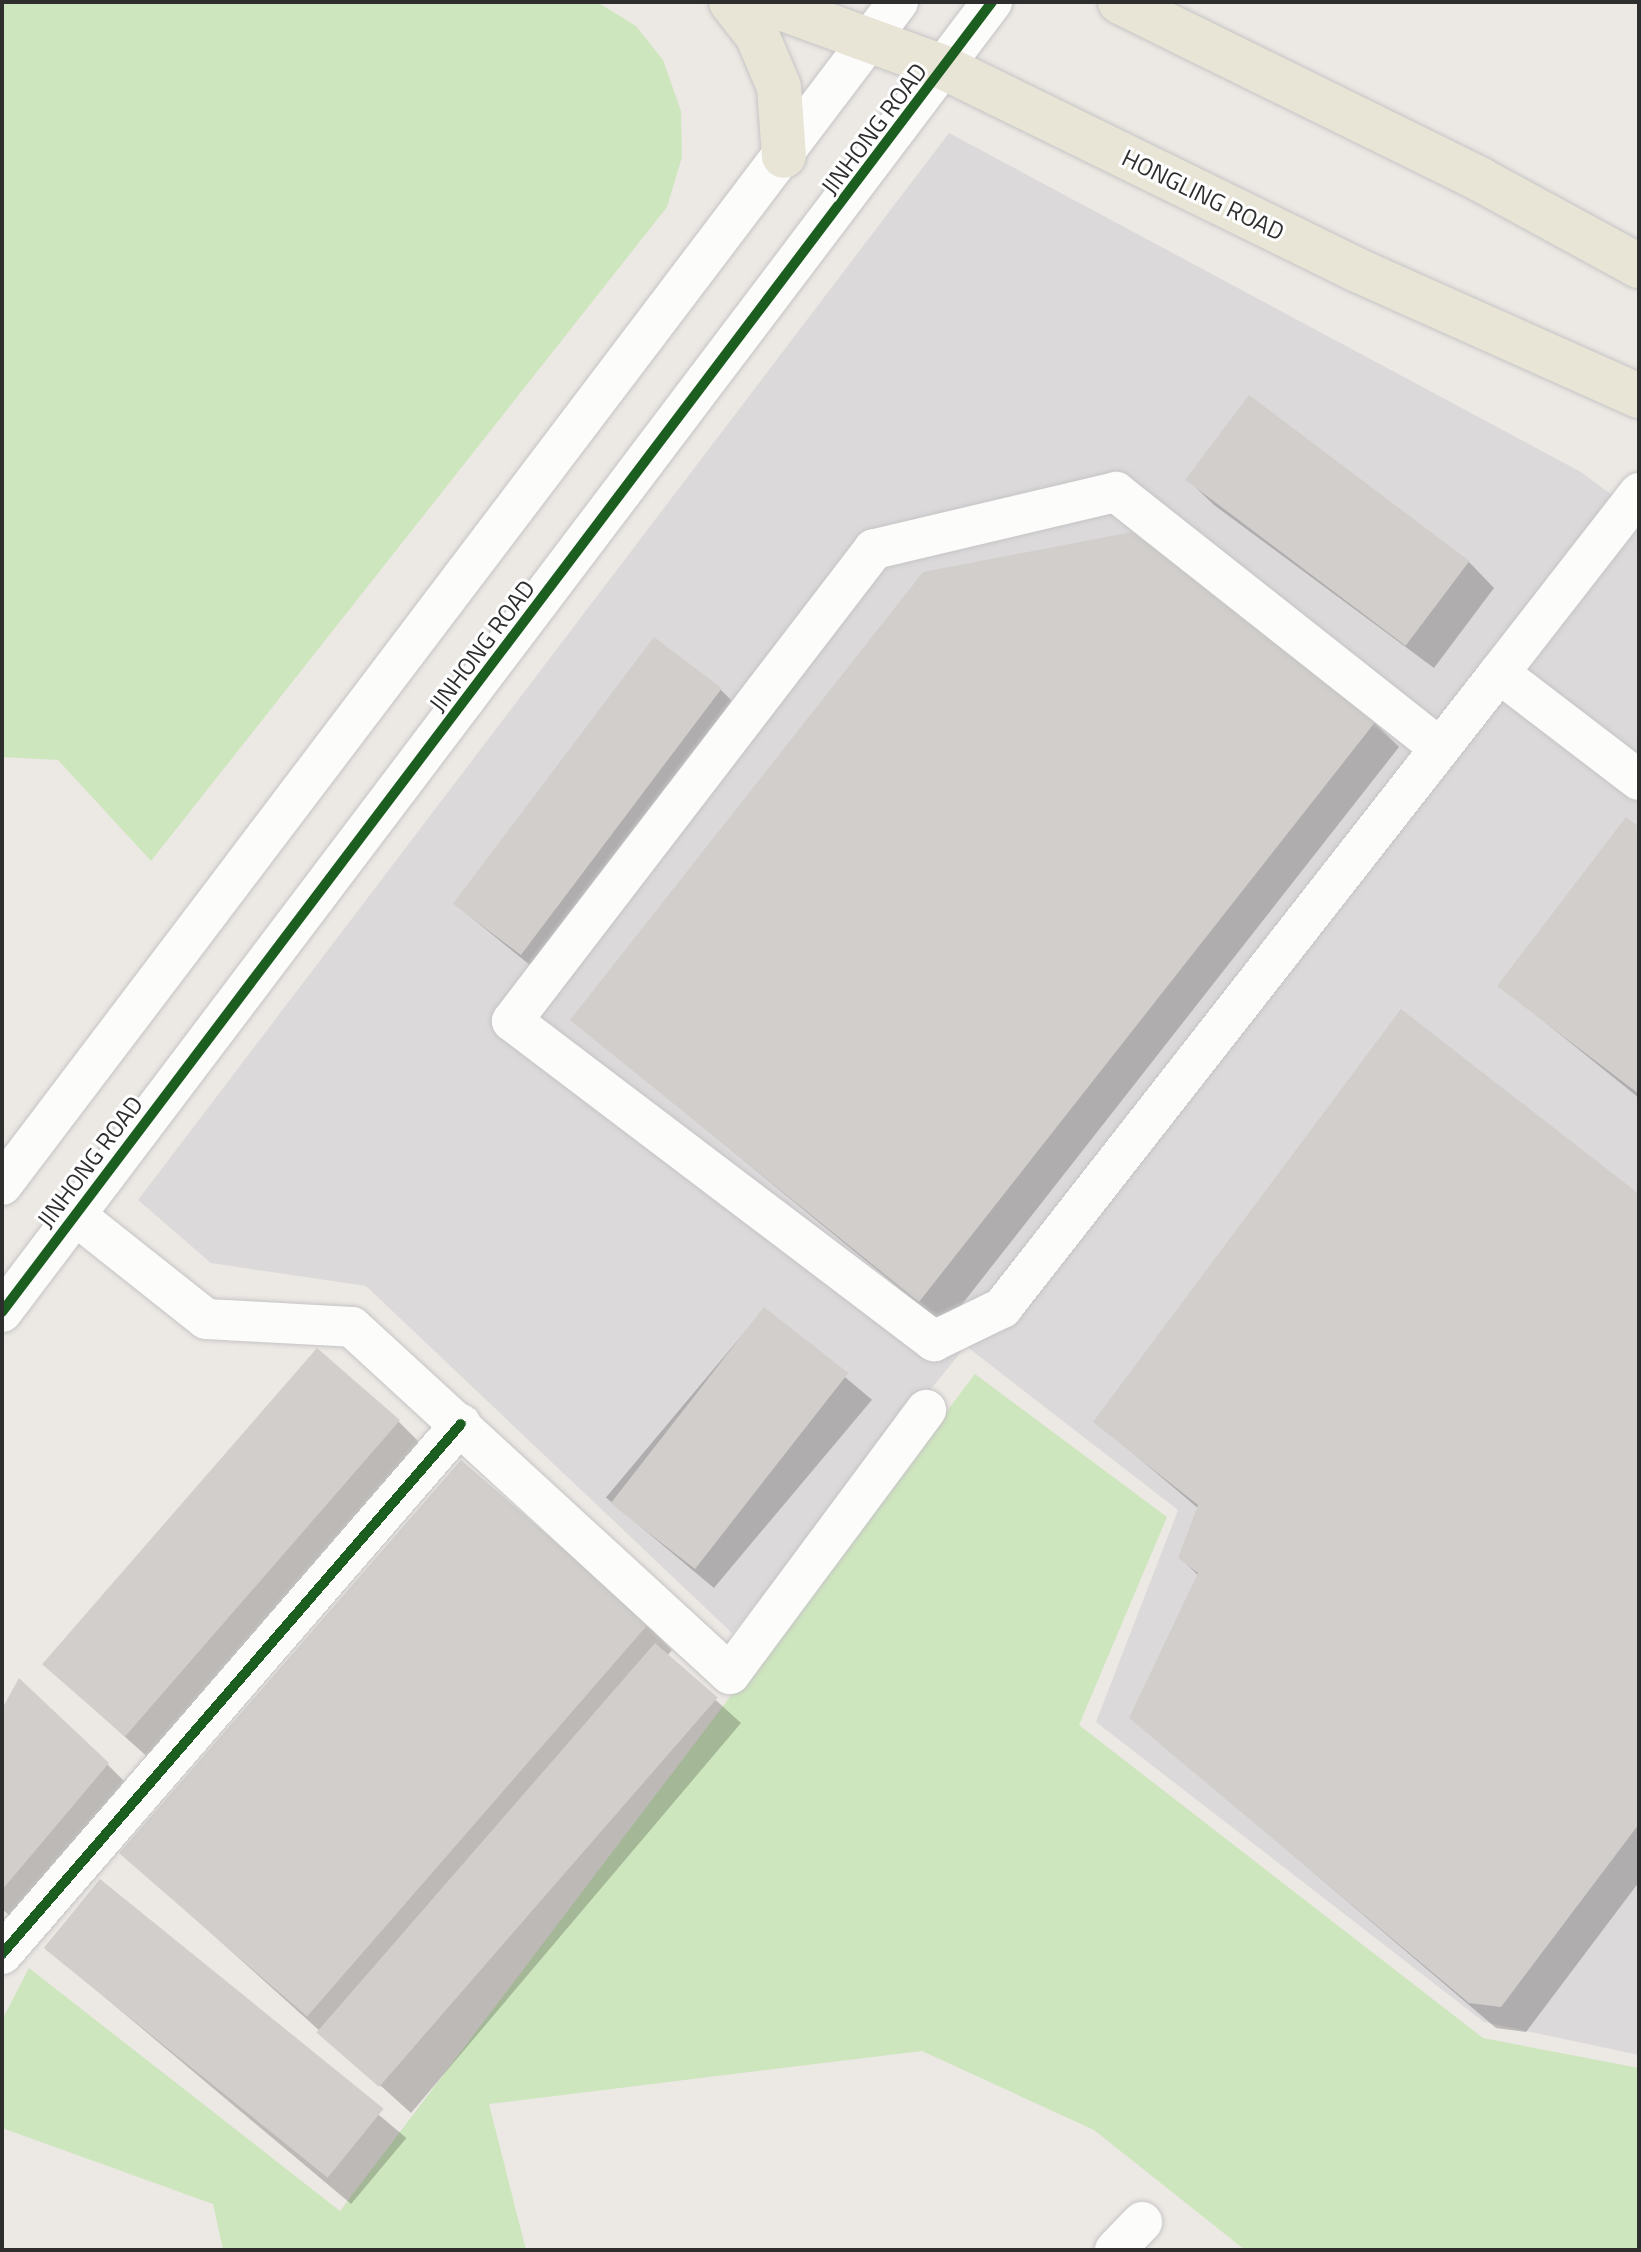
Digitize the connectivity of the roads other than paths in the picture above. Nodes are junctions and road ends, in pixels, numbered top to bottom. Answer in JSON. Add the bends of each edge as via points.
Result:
{"nodes":[{"id":1,"x":731,"y":2,"type":"edge"},
{"id":2,"x":764,"y":2,"type":"edge"},
{"id":3,"x":898,"y":2,"type":"edge"},
{"id":4,"x":992,"y":2,"type":"edge"},
{"id":5,"x":1140,"y":6,"type":"edge"},
{"id":6,"x":872,"y":40,"type":"junction"},
{"id":7,"x":945,"y":68,"type":"junction"},
{"id":8,"x":784,"y":156,"type":"junction"},
{"id":9,"x":1639,"y":266,"type":"edge"},
{"id":10,"x":1639,"y":396,"type":"edge"},
{"id":11,"x":1639,"y":493,"type":"edge"},
{"id":12,"x":1499,"y":673,"type":"junction"},
{"id":13,"x":1440,"y":748,"type":"junction"},
{"id":14,"x":1639,"y":780,"type":"edge"},
{"id":15,"x":2,"y":1185,"type":"edge"},
{"id":16,"x":75,"y":1215,"type":"junction"},
{"id":17,"x":2,"y":1312,"type":"edge"},
{"id":18,"x":926,"y":1410,"type":"dead end"},
{"id":19,"x":461,"y":1424,"type":"junction"},
{"id":20,"x":2,"y":1954,"type":"edge"}],
"edges":[{"from":1,"to":8,"type":"main road","via":[[757,35],[779,87]]},
{"from":2,"to":6,"type":"main road","name":"HONGLING ROAD"},
{"from":3,"to":6,"type":"street"},
{"from":4,"to":7,"type":"street","name":"JINHONG ROAD"},
{"from":5,"to":9,"type":"main road"},
{"from":6,"to":7,"type":"main road","name":"HONGLING ROAD"},
{"from":6,"to":8,"type":"street"},
{"from":7,"to":10,"type":"main road","name":"HONGLING ROAD","via":[[1357,270]]},
{"from":7,"to":16,"type":"street","name":"JINHONG ROAD"},
{"from":8,"to":15,"type":"street"},
{"from":11,"to":12,"type":"street"},
{"from":12,"to":13,"type":"street"},
{"from":12,"to":14,"type":"street"},
{"from":13,"to":13,"type":"street","via":[[1002,1308],[934,1341],[512,1021],[874,549],[1116,492]]},
{"from":16,"to":17,"type":"street","name":"JINHONG ROAD"},
{"from":16,"to":19,"type":"street","via":[[206,1319],[352,1327]]},
{"from":18,"to":19,"type":"street","via":[[730,1674]]},
{"from":19,"to":20,"type":"street"}]}
